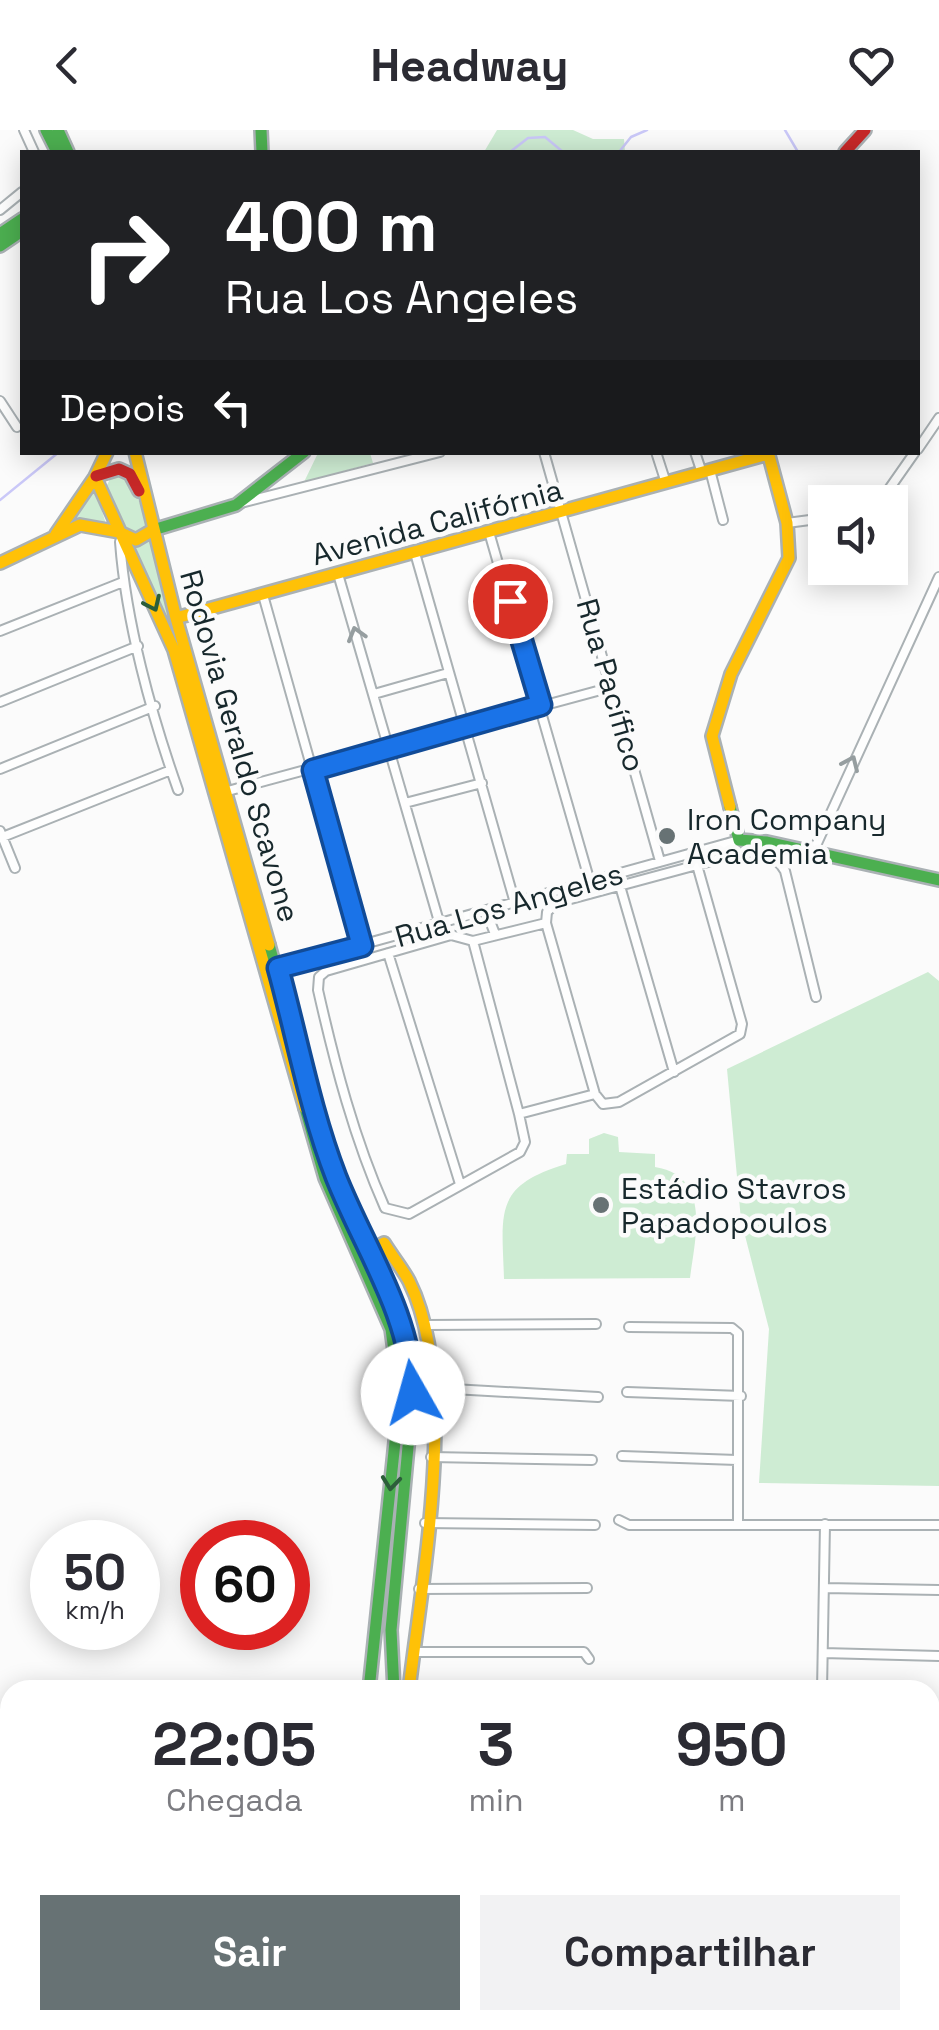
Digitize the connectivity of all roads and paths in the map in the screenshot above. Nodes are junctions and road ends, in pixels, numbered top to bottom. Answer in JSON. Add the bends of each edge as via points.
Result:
{"nodes":[{"id":1,"x":864,"y":130,"type":"edge"},
{"id":2,"x":847,"y":150,"type":"edge"},
{"id":3,"x":20,"y":194,"type":"edge"},
{"id":4,"x":0,"y":210,"type":"edge"},
{"id":5,"x":0,"y":400,"type":"edge"},
{"id":6,"x":939,"y":418,"type":"edge"},
{"id":7,"x":17,"y":427,"type":"dead end"},
{"id":8,"x":920,"y":445,"type":"edge"},
{"id":9,"x":106,"y":455,"type":"edge"},
{"id":10,"x":136,"y":455,"type":"edge"},
{"id":11,"x":301,"y":455,"type":"edge"},
{"id":12,"x":427,"y":455,"type":"edge"},
{"id":13,"x":545,"y":455,"type":"edge"},
{"id":14,"x":657,"y":455,"type":"edge"},
{"id":15,"x":697,"y":455,"type":"edge"},
{"id":16,"x":761,"y":455,"type":"edge"},
{"id":17,"x":769,"y":455,"type":"edge"},
{"id":18,"x":913,"y":455,"type":"edge"},
{"id":19,"x":706,"y":472,"type":"junction"},
{"id":20,"x":95,"y":477,"type":"junction"},
{"id":21,"x":666,"y":483,"type":"junction"},
{"id":22,"x":892,"y":485,"type":"edge"},
{"id":23,"x":262,"y":492,"type":"junction"},
{"id":24,"x":563,"y":514,"type":"junction"},
{"id":25,"x":151,"y":516,"type":"junction"},
{"id":26,"x":722,"y":520,"type":"dead end"},
{"id":27,"x":808,"y":520,"type":"edge"},
{"id":28,"x":788,"y":523,"type":"junction"},
{"id":29,"x":154,"y":530,"type":"junction"},
{"id":30,"x":119,"y":532,"type":"junction"},
{"id":31,"x":490,"y":532,"type":"junction"},
{"id":32,"x":56,"y":534,"type":"junction"},
{"id":33,"x":415,"y":553,"type":"junction"},
{"id":34,"x":0,"y":563,"type":"edge"},
{"id":35,"x":338,"y":574,"type":"junction"},
{"id":36,"x":939,"y":577,"type":"edge"},
{"id":37,"x":123,"y":582,"type":"junction"},
{"id":38,"x":262,"y":595,"type":"junction"},
{"id":39,"x":176,"y":618,"type":"junction"},
{"id":40,"x":0,"y":631,"type":"edge"},
{"id":41,"x":138,"y":646,"type":"junction"},
{"id":42,"x":448,"y":673,"type":"junction"},
{"id":43,"x":612,"y":687,"type":"junction"},
{"id":44,"x":374,"y":694,"type":"junction"},
{"id":45,"x":0,"y":702,"type":"edge"},
{"id":46,"x":541,"y":705,"type":"junction"},
{"id":47,"x":155,"y":706,"type":"junction"},
{"id":48,"x":466,"y":728,"type":"junction"},
{"id":49,"x":390,"y":749,"type":"junction"},
{"id":50,"x":0,"y":770,"type":"edge"},
{"id":51,"x":171,"y":770,"type":"junction"},
{"id":52,"x":313,"y":770,"type":"junction"},
{"id":53,"x":482,"y":782,"type":"junction"},
{"id":54,"x":178,"y":790,"type":"dead end"},
{"id":55,"x":224,"y":792,"type":"junction"},
{"id":56,"x":405,"y":802,"type":"junction"},
{"id":57,"x":1,"y":835,"type":"edge"},
{"id":58,"x":739,"y":840,"type":"junction"},
{"id":59,"x":813,"y":852,"type":"junction"},
{"id":60,"x":660,"y":861,"type":"junction"},
{"id":61,"x":697,"y":865,"type":"junction"},
{"id":62,"x":16,"y":868,"type":"dead end"},
{"id":63,"x":939,"y":880,"type":"edge"},
{"id":64,"x":590,"y":882,"type":"junction"},
{"id":65,"x":620,"y":886,"type":"junction"},
{"id":66,"x":516,"y":903,"type":"junction"},
{"id":67,"x":504,"y":906,"type":"junction"},
{"id":68,"x":486,"y":911,"type":"junction"},
{"id":69,"x":546,"y":923,"type":"junction"},
{"id":70,"x":440,"y":925,"type":"junction"},
{"id":71,"x":513,"y":930,"type":"junction"},
{"id":72,"x":496,"y":934,"type":"junction"},
{"id":73,"x":473,"y":940,"type":"junction"},
{"id":74,"x":362,"y":946,"type":"junction"},
{"id":75,"x":388,"y":953,"type":"junction"},
{"id":76,"x":278,"y":968,"type":"junction"},
{"id":77,"x":816,"y":997,"type":"dead end"},
{"id":78,"x":674,"y":1072,"type":"junction"},
{"id":79,"x":594,"y":1094,"type":"junction"},
{"id":80,"x":519,"y":1114,"type":"junction"},
{"id":81,"x":460,"y":1184,"type":"junction"},
{"id":82,"x":370,"y":1250,"type":"junction"},
{"id":83,"x":596,"y":1324,"type":"dead end"},
{"id":84,"x":426,"y":1325,"type":"junction"},
{"id":85,"x":629,"y":1328,"type":"dead end"},
{"id":86,"x":435,"y":1388,"type":"junction"},
{"id":87,"x":628,"y":1392,"type":"dead end"},
{"id":88,"x":598,"y":1396,"type":"dead end"},
{"id":89,"x":740,"y":1396,"type":"junction"},
{"id":90,"x":622,"y":1456,"type":"dead end"},
{"id":91,"x":431,"y":1458,"type":"junction"},
{"id":92,"x":592,"y":1460,"type":"dead end"},
{"id":93,"x":737,"y":1460,"type":"junction"},
{"id":94,"x":618,"y":1520,"type":"dead end"},
{"id":95,"x":738,"y":1522,"type":"junction"},
{"id":96,"x":425,"y":1524,"type":"junction"},
{"id":97,"x":825,"y":1524,"type":"junction"},
{"id":98,"x":596,"y":1525,"type":"dead end"},
{"id":99,"x":939,"y":1525,"type":"edge"},
{"id":100,"x":419,"y":1588,"type":"junction"},
{"id":101,"x":587,"y":1588,"type":"dead end"},
{"id":102,"x":824,"y":1588,"type":"junction"},
{"id":103,"x":939,"y":1590,"type":"edge"},
{"id":104,"x":413,"y":1652,"type":"junction"},
{"id":105,"x":823,"y":1653,"type":"junction"},
{"id":106,"x":939,"y":1656,"type":"edge"},
{"id":107,"x":589,"y":1659,"type":"dead end"},
{"id":108,"x":370,"y":1680,"type":"edge"},
{"id":109,"x":394,"y":1680,"type":"edge"},
{"id":110,"x":410,"y":1680,"type":"edge"},
{"id":111,"x":822,"y":1680,"type":"edge"}],
"edges":[{"from":1,"to":2,"type":"main road"},
{"from":3,"to":4,"type":"street"},
{"from":5,"to":7,"type":"street"},
{"from":6,"to":8,"type":"street"},
{"from":9,"to":20,"type":"main road"},
{"from":10,"to":25,"type":"main road","name":"Rodovia Geraldo Scavone"},
{"from":11,"to":23,"type":"main road"},
{"from":12,"to":23,"type":"street"},
{"from":13,"to":24,"type":"street","name":"Rua Pacífico"},
{"from":14,"to":21,"type":"street"},
{"from":15,"to":19,"type":"street"},
{"from":16,"to":19,"type":"main road","name":"Avenida Califórnia"},
{"from":17,"to":28,"type":"main road"},
{"from":18,"to":22,"type":"street"},
{"from":19,"to":21,"type":"main road","name":"Avenida Califórnia"},
{"from":19,"to":26,"type":"street"},
{"from":20,"to":25,"type":"main road","via":[[110,470],[130,474]]},
{"from":20,"to":30,"type":"main road","name":"Rodovia Geraldo Scavone"},
{"from":20,"to":32,"type":"main road"},
{"from":21,"to":24,"type":"main road","name":"Avenida Califórnia"},
{"from":23,"to":29,"type":"main road"},
{"from":24,"to":31,"type":"main road","name":"Avenida Califórnia"},
{"from":24,"to":43,"type":"street","name":"Rua Pacífico"},
{"from":25,"to":29,"type":"main road","name":"Rodovia Geraldo Scavone"},
{"from":27,"to":28,"type":"street"},
{"from":28,"to":58,"type":"main road","via":[[789,558],[731,674],[712,736]]},
{"from":29,"to":30,"type":"main road","via":[[136,540]]},
{"from":29,"to":39,"type":"main road","name":"Rodovia Geraldo Scavone"},
{"from":30,"to":32,"type":"main road","via":[[91,524]]},
{"from":30,"to":37,"type":"street"},
{"from":30,"to":108,"type":"main road","name":"Rodovia Geraldo Scavone","one_way":true,"via":[[174,650],[325,1178],[397,1352],[400,1394]]},
{"from":31,"to":33,"type":"main road","name":"Avenida Califórnia"},
{"from":31,"to":46,"type":"street"},
{"from":32,"to":34,"type":"main road"},
{"from":33,"to":35,"type":"main road","name":"Avenida Califórnia"},
{"from":33,"to":42,"type":"street"},
{"from":35,"to":38,"type":"main road","name":"Avenida Califórnia"},
{"from":44,"to":35,"type":"street","one_way":true},
{"from":59,"to":36,"type":"street","one_way":true},
{"from":37,"to":40,"type":"street"},
{"from":37,"to":41,"type":"street"},
{"from":38,"to":39,"type":"main road","name":"Avenida Califórnia"},
{"from":38,"to":52,"type":"street"},
{"from":39,"to":55,"type":"main road","name":"Rodovia Geraldo Scavone"},
{"from":41,"to":45,"type":"street"},
{"from":41,"to":47,"type":"street"},
{"from":42,"to":44,"type":"street"},
{"from":42,"to":48,"type":"street"},
{"from":43,"to":46,"type":"street"},
{"from":43,"to":60,"type":"street","name":"Rua Pacífico"},
{"from":44,"to":49,"type":"street"},
{"from":46,"to":48,"type":"street"},
{"from":46,"to":64,"type":"street"},
{"from":47,"to":50,"type":"street"},
{"from":47,"to":51,"type":"street"},
{"from":48,"to":49,"type":"street"},
{"from":48,"to":53,"type":"street"},
{"from":49,"to":52,"type":"street"},
{"from":49,"to":56,"type":"street"},
{"from":51,"to":54,"type":"street"},
{"from":51,"to":57,"type":"street"},
{"from":52,"to":55,"type":"street"},
{"from":52,"to":74,"type":"street"},
{"from":53,"to":56,"type":"street"},
{"from":53,"to":66,"type":"street"},
{"from":55,"to":76,"type":"main road","name":"Rodovia Geraldo Scavone"},
{"from":56,"to":70,"type":"street"},
{"from":57,"to":62,"type":"street"},
{"from":58,"to":59,"type":"main road"},
{"from":58,"to":60,"type":"street","name":"Rua Los Angeles"},
{"from":59,"to":63,"type":"main road"},
{"from":60,"to":64,"type":"street","name":"Rua Los Angeles"},
{"from":61,"to":65,"type":"street"},
{"from":61,"to":77,"type":"street","via":[[747,852],[774,858],[785,871]]},
{"from":61,"to":78,"type":"street","via":[[742,1029]]},
{"from":64,"to":66,"type":"street","name":"Rua Los Angeles"},
{"from":65,"to":69,"type":"street","via":[[556,903]]},
{"from":65,"to":78,"type":"street"},
{"from":66,"to":67,"type":"street","name":"Rua Los Angeles"},
{"from":67,"to":68,"type":"street","name":"Rua Los Angeles"},
{"from":67,"to":71,"type":"street"},
{"from":68,"to":70,"type":"street","name":"Rua Los Angeles"},
{"from":68,"to":72,"type":"street"},
{"from":69,"to":71,"type":"street"},
{"from":69,"to":79,"type":"street"},
{"from":70,"to":74,"type":"street","name":"Rua Los Angeles"},
{"from":71,"to":72,"type":"street"},
{"from":72,"to":73,"type":"street"},
{"from":73,"to":75,"type":"street","via":[[451,936]]},
{"from":73,"to":80,"type":"street"},
{"from":74,"to":76,"type":"street","name":"Rua Los Angeles"},
{"from":75,"to":81,"type":"street"},
{"from":75,"to":81,"type":"street","via":[[319,977],[358,1142],[384,1208],[396,1214],[408,1214]]},
{"from":76,"to":82,"type":"main road","name":"Rodovia Geraldo Scavone","via":[[329,1158]]},
{"from":78,"to":79,"type":"street","via":[[609,1105]]},
{"from":79,"to":80,"type":"street"},
{"from":80,"to":81,"type":"street","via":[[524,1148]]},
{"from":82,"to":84,"type":"main road","via":[[384,1243],[390,1248]]},
{"from":82,"to":109,"type":"main road","name":"Rodovia Geraldo Scavone","via":[[400,1321],[412,1382],[391,1630]]},
{"from":83,"to":84,"type":"street"},
{"from":84,"to":86,"type":"main road"},
{"from":85,"to":89,"type":"street","via":[[732,1328],[740,1339]]},
{"from":86,"to":88,"type":"street"},
{"from":86,"to":91,"type":"main road"},
{"from":87,"to":89,"type":"street"},
{"from":89,"to":93,"type":"street"},
{"from":90,"to":93,"type":"street"},
{"from":91,"to":92,"type":"street"},
{"from":91,"to":96,"type":"main road"},
{"from":93,"to":95,"type":"street"},
{"from":94,"to":95,"type":"street"},
{"from":95,"to":97,"type":"street"},
{"from":96,"to":98,"type":"street"},
{"from":96,"to":100,"type":"main road"},
{"from":97,"to":99,"type":"street"},
{"from":97,"to":102,"type":"street"},
{"from":100,"to":101,"type":"street"},
{"from":100,"to":104,"type":"main road"},
{"from":102,"to":103,"type":"street"},
{"from":102,"to":105,"type":"street"},
{"from":104,"to":107,"type":"street","via":[[584,1652]]},
{"from":104,"to":110,"type":"main road"},
{"from":105,"to":106,"type":"street"},
{"from":105,"to":111,"type":"street"}]}
